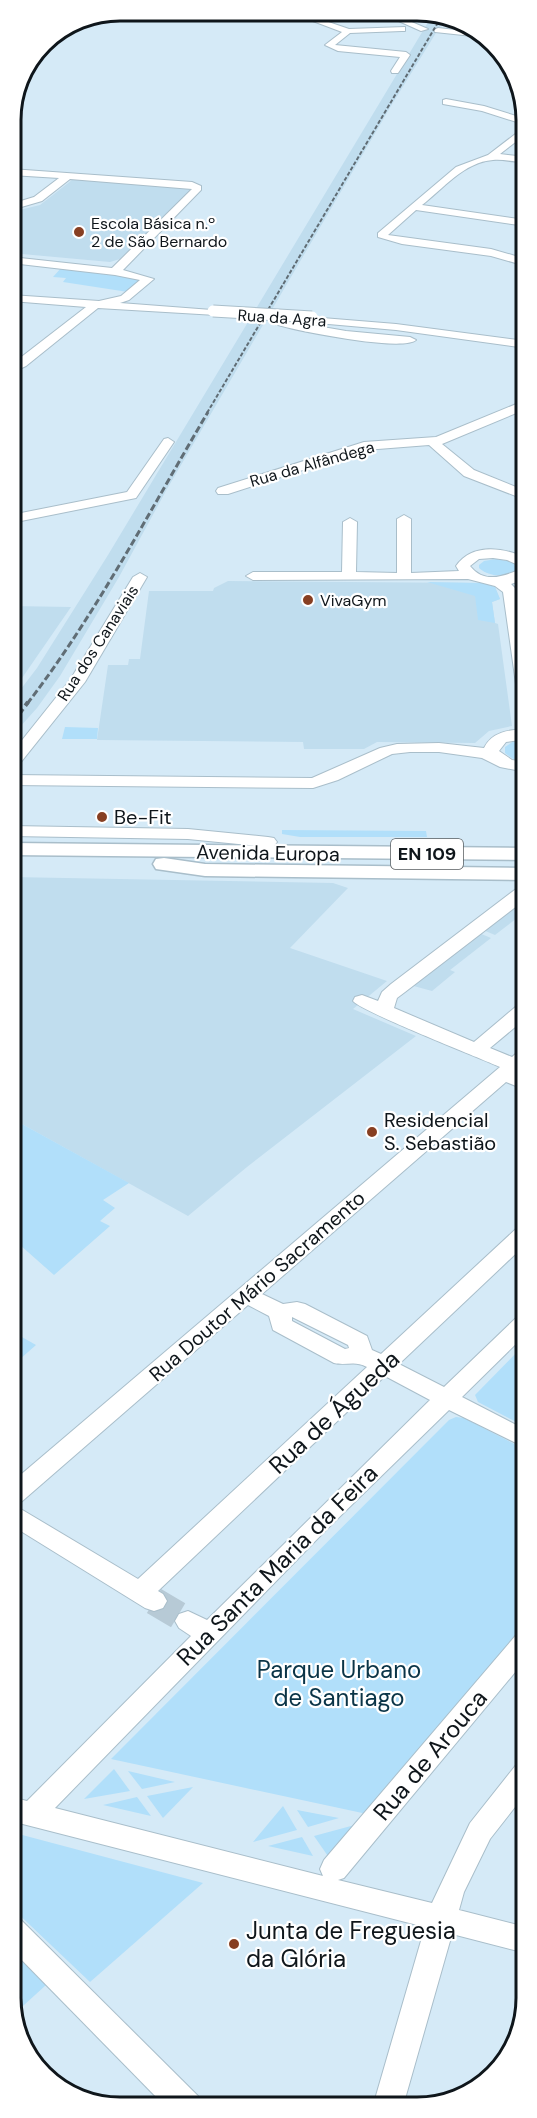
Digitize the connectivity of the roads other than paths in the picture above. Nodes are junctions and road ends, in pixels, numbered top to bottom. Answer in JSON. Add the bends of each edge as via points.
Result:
{"nodes":[{"id":1,"x":319,"y":21,"type":"edge"},
{"id":2,"x":399,"y":21,"type":"edge"},
{"id":3,"x":438,"y":30,"type":"dead end"},
{"id":4,"x":348,"y":31,"type":"junction"},
{"id":5,"x":456,"y":32,"type":"junction"},
{"id":6,"x":462,"y":32,"type":"edge"},
{"id":7,"x":464,"y":33,"type":"edge"},
{"id":8,"x":394,"y":72,"type":"dead end"},
{"id":9,"x":446,"y":102,"type":"dead end"},
{"id":10,"x":516,"y":119,"type":"edge"},
{"id":11,"x":516,"y":138,"type":"edge"},
{"id":12,"x":491,"y":157,"type":"junction"},
{"id":13,"x":516,"y":159,"type":"edge"},
{"id":14,"x":21,"y":173,"type":"edge"},
{"id":15,"x":68,"y":176,"type":"junction"},
{"id":16,"x":21,"y":204,"type":"edge"},
{"id":17,"x":414,"y":207,"type":"junction"},
{"id":18,"x":516,"y":222,"type":"edge"},
{"id":19,"x":516,"y":259,"type":"edge"},
{"id":20,"x":21,"y":262,"type":"edge"},
{"id":21,"x":115,"y":272,"type":"junction"},
{"id":22,"x":125,"y":298,"type":"junction"},
{"id":23,"x":21,"y":299,"type":"edge"},
{"id":24,"x":94,"y":306,"type":"junction"},
{"id":25,"x":212,"y":312,"type":"junction"},
{"id":26,"x":282,"y":323,"type":"dead end"},
{"id":27,"x":470,"y":338,"type":"junction"},
{"id":28,"x":516,"y":344,"type":"edge"},
{"id":29,"x":21,"y":364,"type":"edge"},
{"id":30,"x":516,"y":408,"type":"edge"},
{"id":31,"x":438,"y":441,"type":"junction"},
{"id":32,"x":168,"y":442,"type":"dead end"},
{"id":33,"x":223,"y":491,"type":"dead end"},
{"id":34,"x":516,"y":492,"type":"edge"},
{"id":35,"x":21,"y":511,"type":"edge"},
{"id":36,"x":28,"y":516,"type":"junction"},
{"id":37,"x":21,"y":517,"type":"edge"},
{"id":38,"x":404,"y":519,"type":"dead end"},
{"id":39,"x":350,"y":522,"type":"dead end"},
{"id":40,"x":516,"y":554,"type":"edge"},
{"id":41,"x":512,"y":556,"type":"junction"},
{"id":42,"x":516,"y":565,"type":"edge"},
{"id":43,"x":469,"y":575,"type":"junction"},
{"id":44,"x":253,"y":576,"type":"dead end"},
{"id":45,"x":140,"y":577,"type":"dead end"},
{"id":46,"x":350,"y":577,"type":"junction"},
{"id":47,"x":404,"y":577,"type":"junction"},
{"id":48,"x":498,"y":581,"type":"junction"},
{"id":49,"x":516,"y":582,"type":"edge"},
{"id":50,"x":516,"y":618,"type":"edge"},
{"id":51,"x":516,"y":734,"type":"edge"},
{"id":52,"x":493,"y":749,"type":"junction"},
{"id":53,"x":21,"y":752,"type":"edge"},
{"id":54,"x":516,"y":765,"type":"edge"},
{"id":55,"x":21,"y":780,"type":"edge"},
{"id":56,"x":21,"y":831,"type":"edge"},
{"id":57,"x":268,"y":842,"type":"junction"},
{"id":58,"x":516,"y":845,"type":"edge"},
{"id":59,"x":21,"y":850,"type":"edge"},
{"id":60,"x":516,"y":854,"type":"edge"},
{"id":61,"x":148,"y":856,"type":"junction"},
{"id":62,"x":21,"y":859,"type":"edge"},
{"id":63,"x":516,"y":864,"type":"edge"},
{"id":64,"x":516,"y":874,"type":"edge"},
{"id":65,"x":516,"y":898,"type":"edge"},
{"id":66,"x":362,"y":1001,"type":"dead end"},
{"id":67,"x":384,"y":1011,"type":"junction"},
{"id":68,"x":516,"y":1016,"type":"edge"},
{"id":69,"x":476,"y":1050,"type":"junction"},
{"id":70,"x":514,"y":1065,"type":"edge"},
{"id":71,"x":516,"y":1241,"type":"edge"},
{"id":72,"x":246,"y":1294,"type":"junction"},
{"id":73,"x":516,"y":1331,"type":"edge"},
{"id":74,"x":384,"y":1365,"type":"junction"},
{"id":75,"x":446,"y":1398,"type":"junction"},
{"id":76,"x":516,"y":1435,"type":"edge"},
{"id":77,"x":21,"y":1488,"type":"edge"},
{"id":78,"x":21,"y":1520,"type":"edge"},
{"id":79,"x":516,"y":1653,"type":"edge"},
{"id":80,"x":516,"y":1786,"type":"edge"},
{"id":81,"x":22,"y":1812,"type":"edge"},
{"id":82,"x":334,"y":1869,"type":"dead end"},
{"id":83,"x":441,"y":1918,"type":"junction"},
{"id":84,"x":516,"y":1938,"type":"edge"},
{"id":85,"x":21,"y":1939,"type":"edge"},
{"id":86,"x":178,"y":2097,"type":"edge"},
{"id":87,"x":390,"y":2097,"type":"edge"}],
"edges":[{"from":1,"to":4,"type":"street"},
{"from":2,"to":4,"type":"street","via":[[409,27]]},
{"from":3,"to":5,"type":"street"},
{"from":4,"to":8,"type":"street","via":[[329,45],[406,55]]},
{"from":5,"to":6,"type":"street"},
{"from":5,"to":7,"type":"street"},
{"from":9,"to":10,"type":"street"},
{"from":11,"to":12,"type":"street"},
{"from":12,"to":13,"type":"street"},
{"from":12,"to":17,"type":"street","via":[[447,178]]},
{"from":14,"to":15,"type":"street"},
{"from":15,"to":16,"type":"street","via":[[38,199]]},
{"from":15,"to":21,"type":"street","via":[[198,188]]},
{"from":17,"to":18,"type":"street"},
{"from":17,"to":19,"type":"street","via":[[382,235]]},
{"from":20,"to":21,"type":"street"},
{"from":21,"to":22,"type":"street","via":[[149,279]]},
{"from":22,"to":24,"type":"street"},
{"from":22,"to":25,"type":"street","name":"Rua da Agra","via":[[136,306]]},
{"from":23,"to":24,"type":"street","name":"Rua da Agra"},
{"from":24,"to":25,"type":"street","name":"Rua da Agra"},
{"from":24,"to":29,"type":"street"},
{"from":25,"to":27,"type":"street","name":"Rua da Agra","bridge":true,"via":[[396,327]]},
{"from":26,"to":27,"type":"street","name":"Rua da Agra","via":[[328,334],[382,339]]},
{"from":27,"to":28,"type":"street","name":"Rua da Agra"},
{"from":30,"to":31,"type":"street"},
{"from":31,"to":33,"type":"street","name":"Rua da Alfândega","via":[[364,446]]},
{"from":31,"to":34,"type":"street","via":[[435,444],[469,473]]},
{"from":32,"to":36,"type":"street","via":[[131,495]]},
{"from":35,"to":36,"type":"street"},
{"from":36,"to":37,"type":"street"},
{"from":38,"to":47,"type":"street"},
{"from":39,"to":46,"type":"street"},
{"from":40,"to":41,"type":"street"},
{"from":41,"to":42,"type":"street"},
{"from":41,"to":43,"type":"street","via":[[490,554],[470,558],[463,566]]},
{"from":43,"to":47,"type":"street"},
{"from":43,"to":48,"type":"street"},
{"from":44,"to":46,"type":"street"},
{"from":45,"to":53,"type":"street","name":"Rua dos Canaviais","via":[[77,682]]},
{"from":46,"to":47,"type":"street"},
{"from":48,"to":49,"type":"street"},
{"from":48,"to":50,"type":"street","via":[[510,591]]},
{"from":51,"to":52,"type":"street","via":[[505,736]]},
{"from":52,"to":54,"type":"street","via":[[506,763]]},
{"from":52,"to":55,"type":"street","via":[[389,750],[313,783]]},
{"from":56,"to":57,"type":"street","via":[[188,834]]},
{"from":57,"to":58,"type":"main road"},
{"from":57,"to":61,"type":"main road","via":[[201,845]]},
{"from":59,"to":61,"type":"main road","name":"Avenida Europa","number":"EN 109"},
{"from":60,"to":61,"type":"main road","name":"Avenida Europa","number":"EN 109"},
{"from":61,"to":62,"type":"main road","name":"Avenida Europa","number":"EN 109"},
{"from":61,"to":63,"type":"main road","name":"Avenida Europa","number":"EN 109"},
{"from":61,"to":64,"type":"main road","via":[[205,870]]},
{"from":65,"to":67,"type":"street","via":[[398,988],[389,996]]},
{"from":66,"to":67,"type":"street"},
{"from":67,"to":69,"type":"street"},
{"from":68,"to":69,"type":"street"},
{"from":69,"to":70,"type":"street"},
{"from":70,"to":72,"type":"street","name":"Rua Doutor Mário Sacramento"},
{"from":71,"to":74,"type":"street","name":"Rua de Águeda"},
{"from":72,"to":74,"type":"street","via":[[280,1312],[281,1325],[342,1357],[361,1354]]},
{"from":72,"to":77,"type":"street","name":"Rua Doutor Mário Sacramento"},
{"from":73,"to":75,"type":"street","name":"Rua Santa Maria da Feira"},
{"from":74,"to":75,"type":"street"},
{"from":74,"to":78,"type":"street","name":"Rua de Águeda","via":[[147,1596]]},
{"from":75,"to":76,"type":"street"},
{"from":75,"to":81,"type":"street","name":"Rua Santa Maria da Feira","via":[[198,1628]]},
{"from":79,"to":82,"type":"street","name":"Rua de Arouca"},
{"from":80,"to":83,"type":"street","via":[[480,1831]]},
{"from":81,"to":83,"type":"street"},
{"from":83,"to":84,"type":"street"},
{"from":83,"to":87,"type":"street"},
{"from":85,"to":86,"type":"street"}]}
